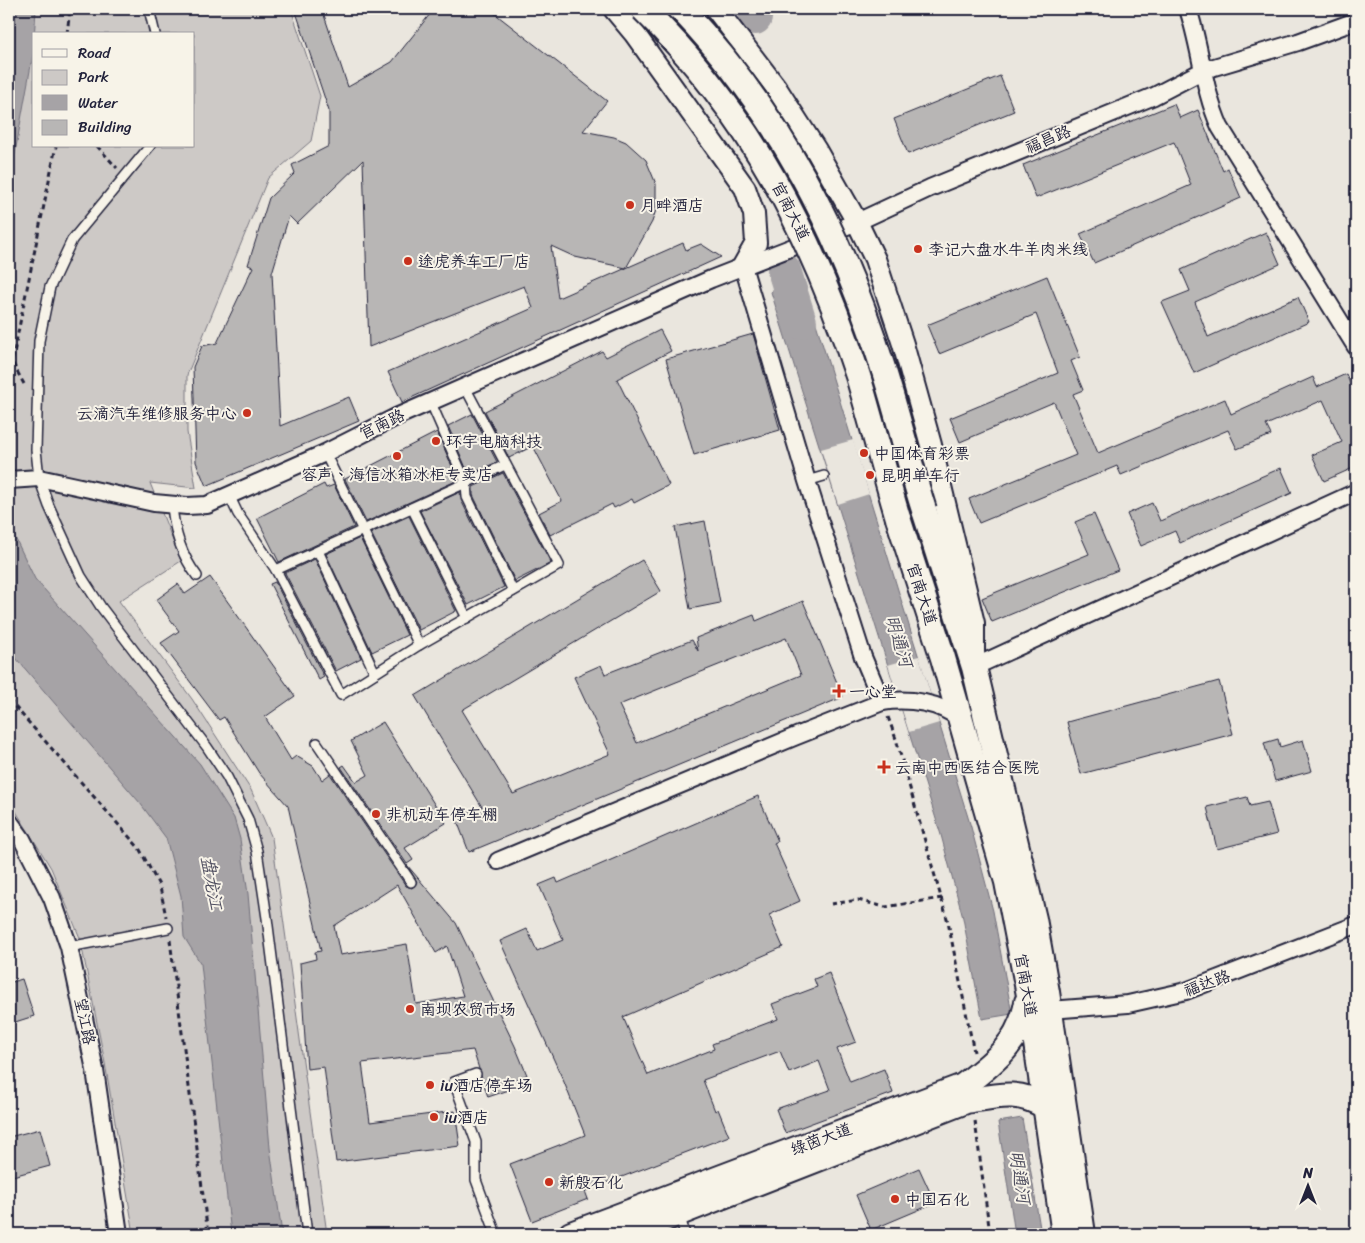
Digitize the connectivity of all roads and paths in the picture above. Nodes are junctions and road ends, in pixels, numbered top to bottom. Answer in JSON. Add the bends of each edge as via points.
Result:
{"nodes":[{"id":1,"x":70,"y":9,"type":"edge"},
{"id":2,"x":149,"y":9,"type":"edge"},
{"id":3,"x":614,"y":9,"type":"edge"},
{"id":4,"x":643,"y":9,"type":"edge"},
{"id":5,"x":674,"y":9,"type":"edge"},
{"id":6,"x":680,"y":9,"type":"edge"},
{"id":7,"x":716,"y":9,"type":"edge"},
{"id":8,"x":1188,"y":9,"type":"edge"},
{"id":9,"x":1356,"y":21,"type":"edge"},
{"id":10,"x":67,"y":32,"type":"edge"},
{"id":11,"x":155,"y":32,"type":"edge"},
{"id":12,"x":634,"y":33,"type":"junction"},
{"id":13,"x":1204,"y":70,"type":"junction"},
{"id":14,"x":56,"y":148,"type":"edge"},
{"id":15,"x":99,"y":148,"type":"edge"},
{"id":16,"x":148,"y":148,"type":"edge"},
{"id":17,"x":124,"y":176,"type":"junction"},
{"id":18,"x":857,"y":222,"type":"junction"},
{"id":19,"x":743,"y":266,"type":"junction"},
{"id":20,"x":1356,"y":347,"type":"edge"},
{"id":21,"x":465,"y":387,"type":"junction"},
{"id":22,"x":431,"y":403,"type":"junction"},
{"id":23,"x":37,"y":408,"type":"junction"},
{"id":24,"x":325,"y":453,"type":"junction"},
{"id":25,"x":505,"y":465,"type":"junction"},
{"id":26,"x":824,"y":476,"type":"dead end"},
{"id":27,"x":39,"y":478,"type":"junction"},
{"id":28,"x":9,"y":480,"type":"edge"},
{"id":29,"x":807,"y":481,"type":"junction"},
{"id":30,"x":466,"y":483,"type":"junction"},
{"id":31,"x":1356,"y":492,"type":"edge"},
{"id":32,"x":229,"y":495,"type":"junction"},
{"id":33,"x":172,"y":504,"type":"junction"},
{"id":34,"x":412,"y":508,"type":"junction"},
{"id":35,"x":363,"y":530,"type":"junction"},
{"id":36,"x":318,"y":551,"type":"junction"},
{"id":37,"x":276,"y":570,"type":"junction"},
{"id":38,"x":197,"y":576,"type":"dead end"},
{"id":39,"x":513,"y":591,"type":"junction"},
{"id":40,"x":467,"y":618,"type":"junction"},
{"id":41,"x":419,"y":645,"type":"junction"},
{"id":42,"x":974,"y":667,"type":"junction"},
{"id":43,"x":375,"y":673,"type":"junction"},
{"id":44,"x":9,"y":700,"type":"edge"},
{"id":45,"x":889,"y":701,"type":"junction"},
{"id":46,"x":961,"y":720,"type":"junction"},
{"id":47,"x":317,"y":743,"type":"dead end"},
{"id":48,"x":9,"y":821,"type":"edge"},
{"id":49,"x":498,"y":861,"type":"dead end"},
{"id":50,"x":411,"y":882,"type":"dead end"},
{"id":51,"x":942,"y":898,"type":"junction"},
{"id":52,"x":831,"y":904,"type":"dead end"},
{"id":53,"x":1356,"y":925,"type":"edge"},
{"id":54,"x":168,"y":928,"type":"junction"},
{"id":55,"x":70,"y":947,"type":"junction"},
{"id":56,"x":1029,"y":995,"type":"junction"},
{"id":57,"x":1050,"y":1010,"type":"junction"},
{"id":58,"x":476,"y":1074,"type":"dead end"},
{"id":59,"x":979,"y":1074,"type":"junction"},
{"id":60,"x":973,"y":1100,"type":"junction"},
{"id":61,"x":1046,"y":1107,"type":"junction"},
{"id":62,"x":682,"y":1224,"type":"edge"},
{"id":63,"x":119,"y":1234,"type":"edge"},
{"id":64,"x":208,"y":1234,"type":"edge"},
{"id":65,"x":307,"y":1234,"type":"edge"},
{"id":66,"x":496,"y":1234,"type":"edge"},
{"id":67,"x":570,"y":1234,"type":"edge"},
{"id":68,"x":626,"y":1234,"type":"edge"},
{"id":69,"x":990,"y":1234,"type":"edge"},
{"id":70,"x":1064,"y":1234,"type":"edge"},
{"id":71,"x":1083,"y":1234,"type":"edge"}],
"edges":[{"from":1,"to":10,"type":"path"},
{"from":2,"to":11,"type":"lane"},
{"from":3,"to":12,"type":"street"},
{"from":4,"to":46,"type":"main road","name":"官南大道","bridge":true,"via":[[698,68],[734,113],[764,159],[813,255],[841,327]]},
{"from":5,"to":12,"type":"street"},
{"from":6,"to":42,"type":"main road","name":"官南大道","bridge":true,"via":[[719,50],[787,146],[848,269],[867,318]]},
{"from":7,"to":18,"type":"street","via":[[775,86]]},
{"from":8,"to":13,"type":"street"},
{"from":9,"to":13,"type":"street","name":"福昌路"},
{"from":12,"to":19,"type":"street","via":[[745,188],[754,214],[756,243]]},
{"from":13,"to":18,"type":"street","name":"福昌路","via":[[1154,96],[930,188]]},
{"from":13,"to":20,"type":"street","via":[[1207,93],[1220,127]]},
{"from":14,"to":23,"type":"path","via":[[12,362]]},
{"from":15,"to":17,"type":"path"},
{"from":16,"to":17,"type":"lane"},
{"from":17,"to":23,"type":"lane","via":[[72,240],[50,287],[39,341]]},
{"from":18,"to":19,"type":"street","name":"福昌路"},
{"from":18,"to":42,"type":"street","via":[[875,260],[903,344],[931,445],[974,623]]},
{"from":19,"to":21,"type":"street","name":"官南路"},
{"from":19,"to":29,"type":"street"},
{"from":21,"to":22,"type":"street","name":"官南路"},
{"from":21,"to":25,"type":"lane"},
{"from":22,"to":24,"type":"street","name":"官南路"},
{"from":22,"to":30,"type":"lane"},
{"from":23,"to":27,"type":"lane"},
{"from":24,"to":32,"type":"street","name":"官南路"},
{"from":24,"to":35,"type":"lane"},
{"from":25,"to":30,"type":"lane"},
{"from":25,"to":39,"type":"lane","via":[[559,565]]},
{"from":26,"to":29,"type":"lane"},
{"from":27,"to":28,"type":"street","name":"官南路"},
{"from":27,"to":33,"type":"street","name":"官南路"},
{"from":27,"to":65,"type":"lane","via":[[81,576],[207,747],[227,777],[248,819],[257,851],[267,918]]},
{"from":29,"to":45,"type":"street","via":[[863,657]]},
{"from":30,"to":34,"type":"lane"},
{"from":30,"to":39,"type":"lane","via":[[468,498]]},
{"from":31,"to":42,"type":"street"},
{"from":32,"to":33,"type":"street","name":"官南路","via":[[207,505]]},
{"from":32,"to":37,"type":"lane"},
{"from":33,"to":38,"type":"lane","via":[[174,528]]},
{"from":34,"to":35,"type":"lane"},
{"from":34,"to":40,"type":"lane"},
{"from":35,"to":36,"type":"lane"},
{"from":35,"to":41,"type":"lane"},
{"from":36,"to":37,"type":"lane"},
{"from":36,"to":43,"type":"lane"},
{"from":37,"to":43,"type":"lane","via":[[341,695]]},
{"from":39,"to":40,"type":"lane"},
{"from":40,"to":41,"type":"lane"},
{"from":41,"to":43,"type":"lane"},
{"from":42,"to":57,"type":"main road","name":"官南大道","via":[[1034,919]]},
{"from":44,"to":54,"type":"path","via":[[140,848],[160,887]]},
{"from":45,"to":46,"type":"street","via":[[940,706]]},
{"from":45,"to":49,"type":"street","via":[[794,737]]},
{"from":45,"to":51,"type":"path","via":[[896,738]]},
{"from":46,"to":56,"type":"main road","name":"官南大道","via":[[1007,882]]},
{"from":47,"to":50,"type":"lane"},
{"from":48,"to":55,"type":"street","name":"望江路","via":[[22,839],[52,898]]},
{"from":51,"to":52,"type":"path","via":[[885,907],[858,900]]},
{"from":51,"to":59,"type":"path"},
{"from":53,"to":57,"type":"street","name":"福达路","via":[[1186,991],[1128,1004]]},
{"from":54,"to":55,"type":"lane"},
{"from":54,"to":64,"type":"path"},
{"from":55,"to":63,"type":"street","name":"望江路","via":[[95,1070]]},
{"from":56,"to":59,"type":"main road","name":"绿茵大道","via":[[1018,1032],[999,1058]]},
{"from":56,"to":61,"type":"main road","name":"官南大道"},
{"from":57,"to":71,"type":"main road","name":"官南大道"},
{"from":58,"to":66,"type":"lane","via":[[454,1082],[476,1142],[476,1180]]},
{"from":59,"to":67,"type":"main road","name":"绿茵大道","via":[[963,1086]]},
{"from":60,"to":61,"type":"main road","name":"绿茵大道","via":[[1011,1094],[1031,1097]]},
{"from":60,"to":62,"type":"main road","name":"绿茵大道"},
{"from":60,"to":69,"type":"path"},
{"from":61,"to":70,"type":"main road","name":"官南大道"},
{"from":62,"to":68,"type":"main road","name":"绿茵大道"}]}
